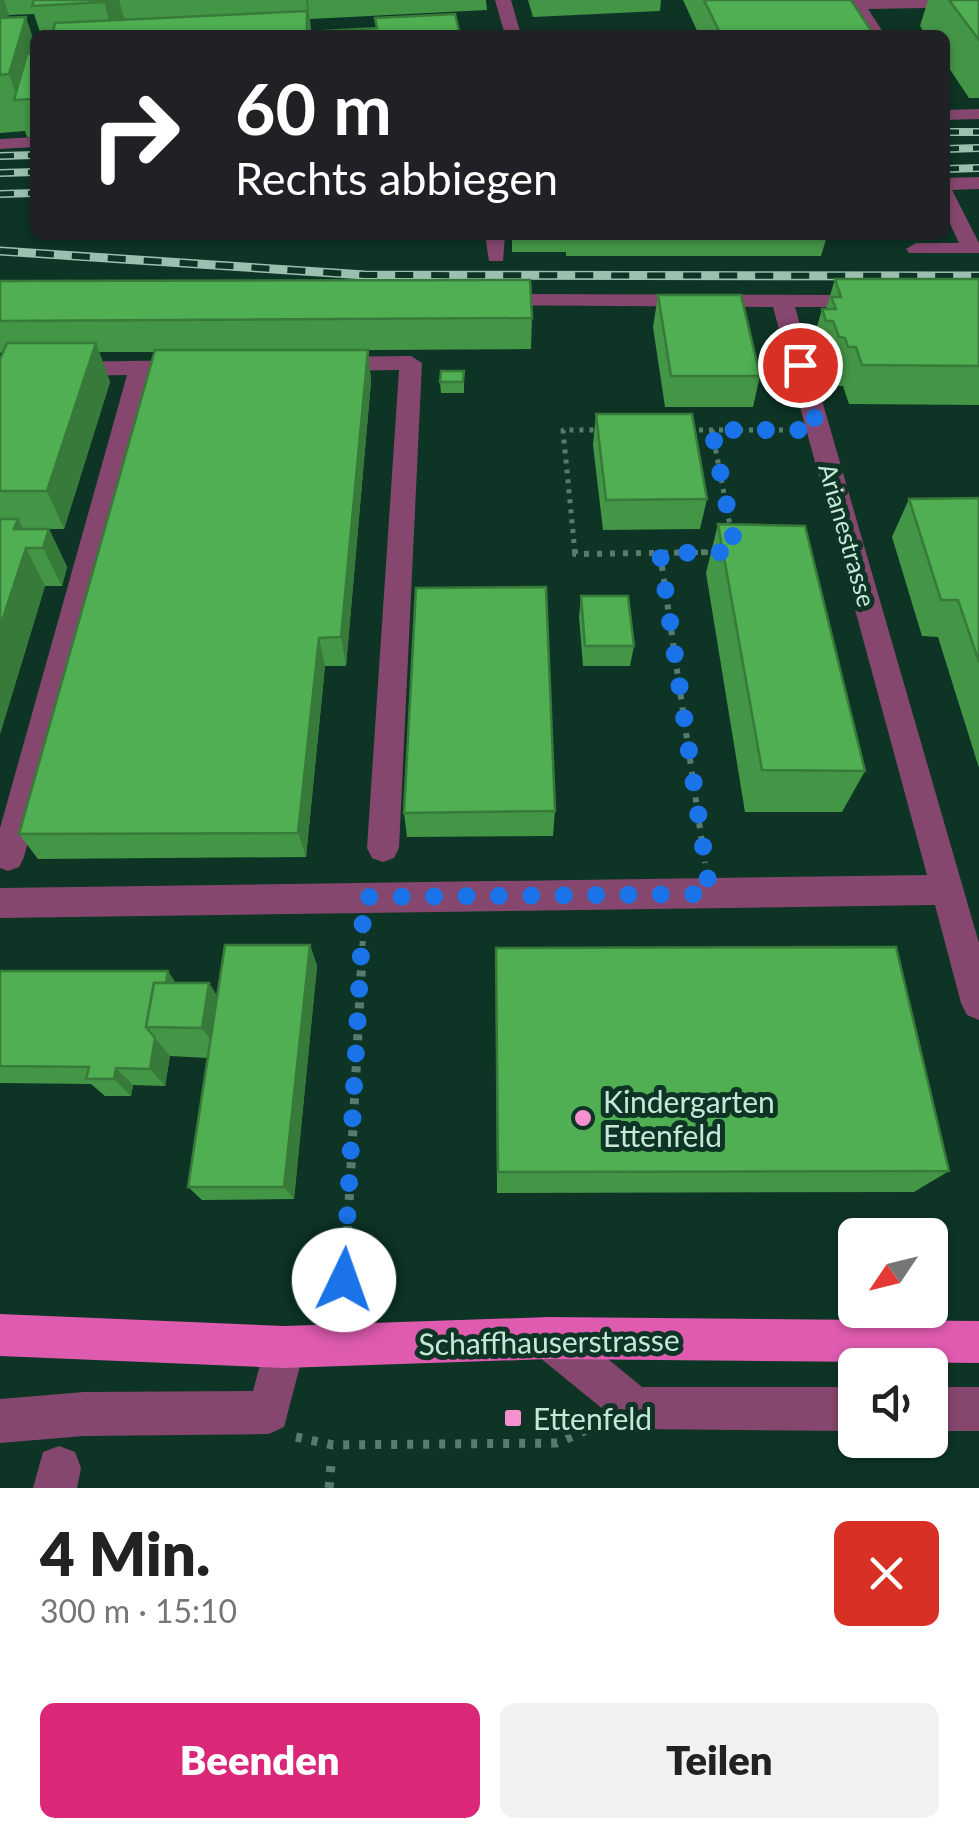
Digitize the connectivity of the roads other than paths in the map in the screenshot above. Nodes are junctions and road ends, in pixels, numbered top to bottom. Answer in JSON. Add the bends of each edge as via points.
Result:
{"nodes":[{"id":1,"x":502,"y":0,"type":"edge"},
{"id":2,"x":855,"y":2,"type":"edge"},
{"id":3,"x":979,"y":2,"type":"edge"},
{"id":4,"x":511,"y":30,"type":"edge"},
{"id":5,"x":873,"y":30,"type":"edge"},
{"id":6,"x":979,"y":114,"type":"edge"},
{"id":7,"x":950,"y":115,"type":"edge"},
{"id":8,"x":30,"y":142,"type":"edge"},
{"id":9,"x":0,"y":144,"type":"edge"},
{"id":10,"x":979,"y":183,"type":"edge"},
{"id":11,"x":950,"y":184,"type":"edge"},
{"id":12,"x":950,"y":204,"type":"edge"},
{"id":13,"x":495,"y":240,"type":"edge"},
{"id":14,"x":916,"y":250,"type":"dead end"},
{"id":15,"x":975,"y":252,"type":"edge"},
{"id":16,"x":496,"y":257,"type":"dead end"},
{"id":17,"x":465,"y":300,"type":"edge"},
{"id":18,"x":782,"y":300,"type":"junction"},
{"id":19,"x":886,"y":301,"type":"edge"},
{"id":20,"x":296,"y":365,"type":"edge"},
{"id":21,"x":218,"y":366,"type":"edge"},
{"id":22,"x":141,"y":368,"type":"junction"},
{"id":23,"x":2,"y":375,"type":"edge"},
{"id":24,"x":383,"y":848,"type":"dead end"},
{"id":25,"x":8,"y":857,"type":"dead end"},
{"id":26,"x":948,"y":890,"type":"junction"},
{"id":27,"x":0,"y":903,"type":"edge"},
{"id":28,"x":979,"y":1003,"type":"edge"},
{"id":29,"x":0,"y":1335,"type":"edge"},
{"id":30,"x":549,"y":1338,"type":"junction"},
{"id":31,"x":979,"y":1342,"type":"edge"},
{"id":32,"x":284,"y":1347,"type":"junction"},
{"id":33,"x":838,"y":1409,"type":"edge"},
{"id":34,"x":948,"y":1409,"type":"edge"},
{"id":35,"x":979,"y":1409,"type":"edge"},
{"id":36,"x":1,"y":1422,"type":"edge"}],
"edges":[{"from":1,"to":4,"type":"street"},
{"from":2,"to":3,"type":"street"},
{"from":2,"to":5,"type":"street"},
{"from":6,"to":7,"type":"street"},
{"from":8,"to":9,"type":"street"},
{"from":10,"to":11,"type":"street"},
{"from":12,"to":15,"type":"street"},
{"from":13,"to":16,"type":"street"},
{"from":14,"to":15,"type":"street"},
{"from":17,"to":18,"type":"street"},
{"from":18,"to":19,"type":"street","via":[[832,310]]},
{"from":18,"to":26,"type":"street","name":"Arianestrasse"},
{"from":20,"to":24,"type":"street","via":[[412,363]]},
{"from":21,"to":22,"type":"street"},
{"from":22,"to":23,"type":"street"},
{"from":22,"to":25,"type":"street"},
{"from":26,"to":27,"type":"street"},
{"from":26,"to":28,"type":"street","name":"Arianestrasse"},
{"from":29,"to":32,"type":"main road","name":"Schaffhauserstrasse"},
{"from":30,"to":31,"type":"main road","name":"Schaffhauserstrasse"},
{"from":30,"to":32,"type":"main road","name":"Schaffhauserstrasse"},
{"from":30,"to":33,"type":"street","via":[[636,1408]]},
{"from":32,"to":36,"type":"street","via":[[270,1412]]},
{"from":34,"to":35,"type":"street"}]}
